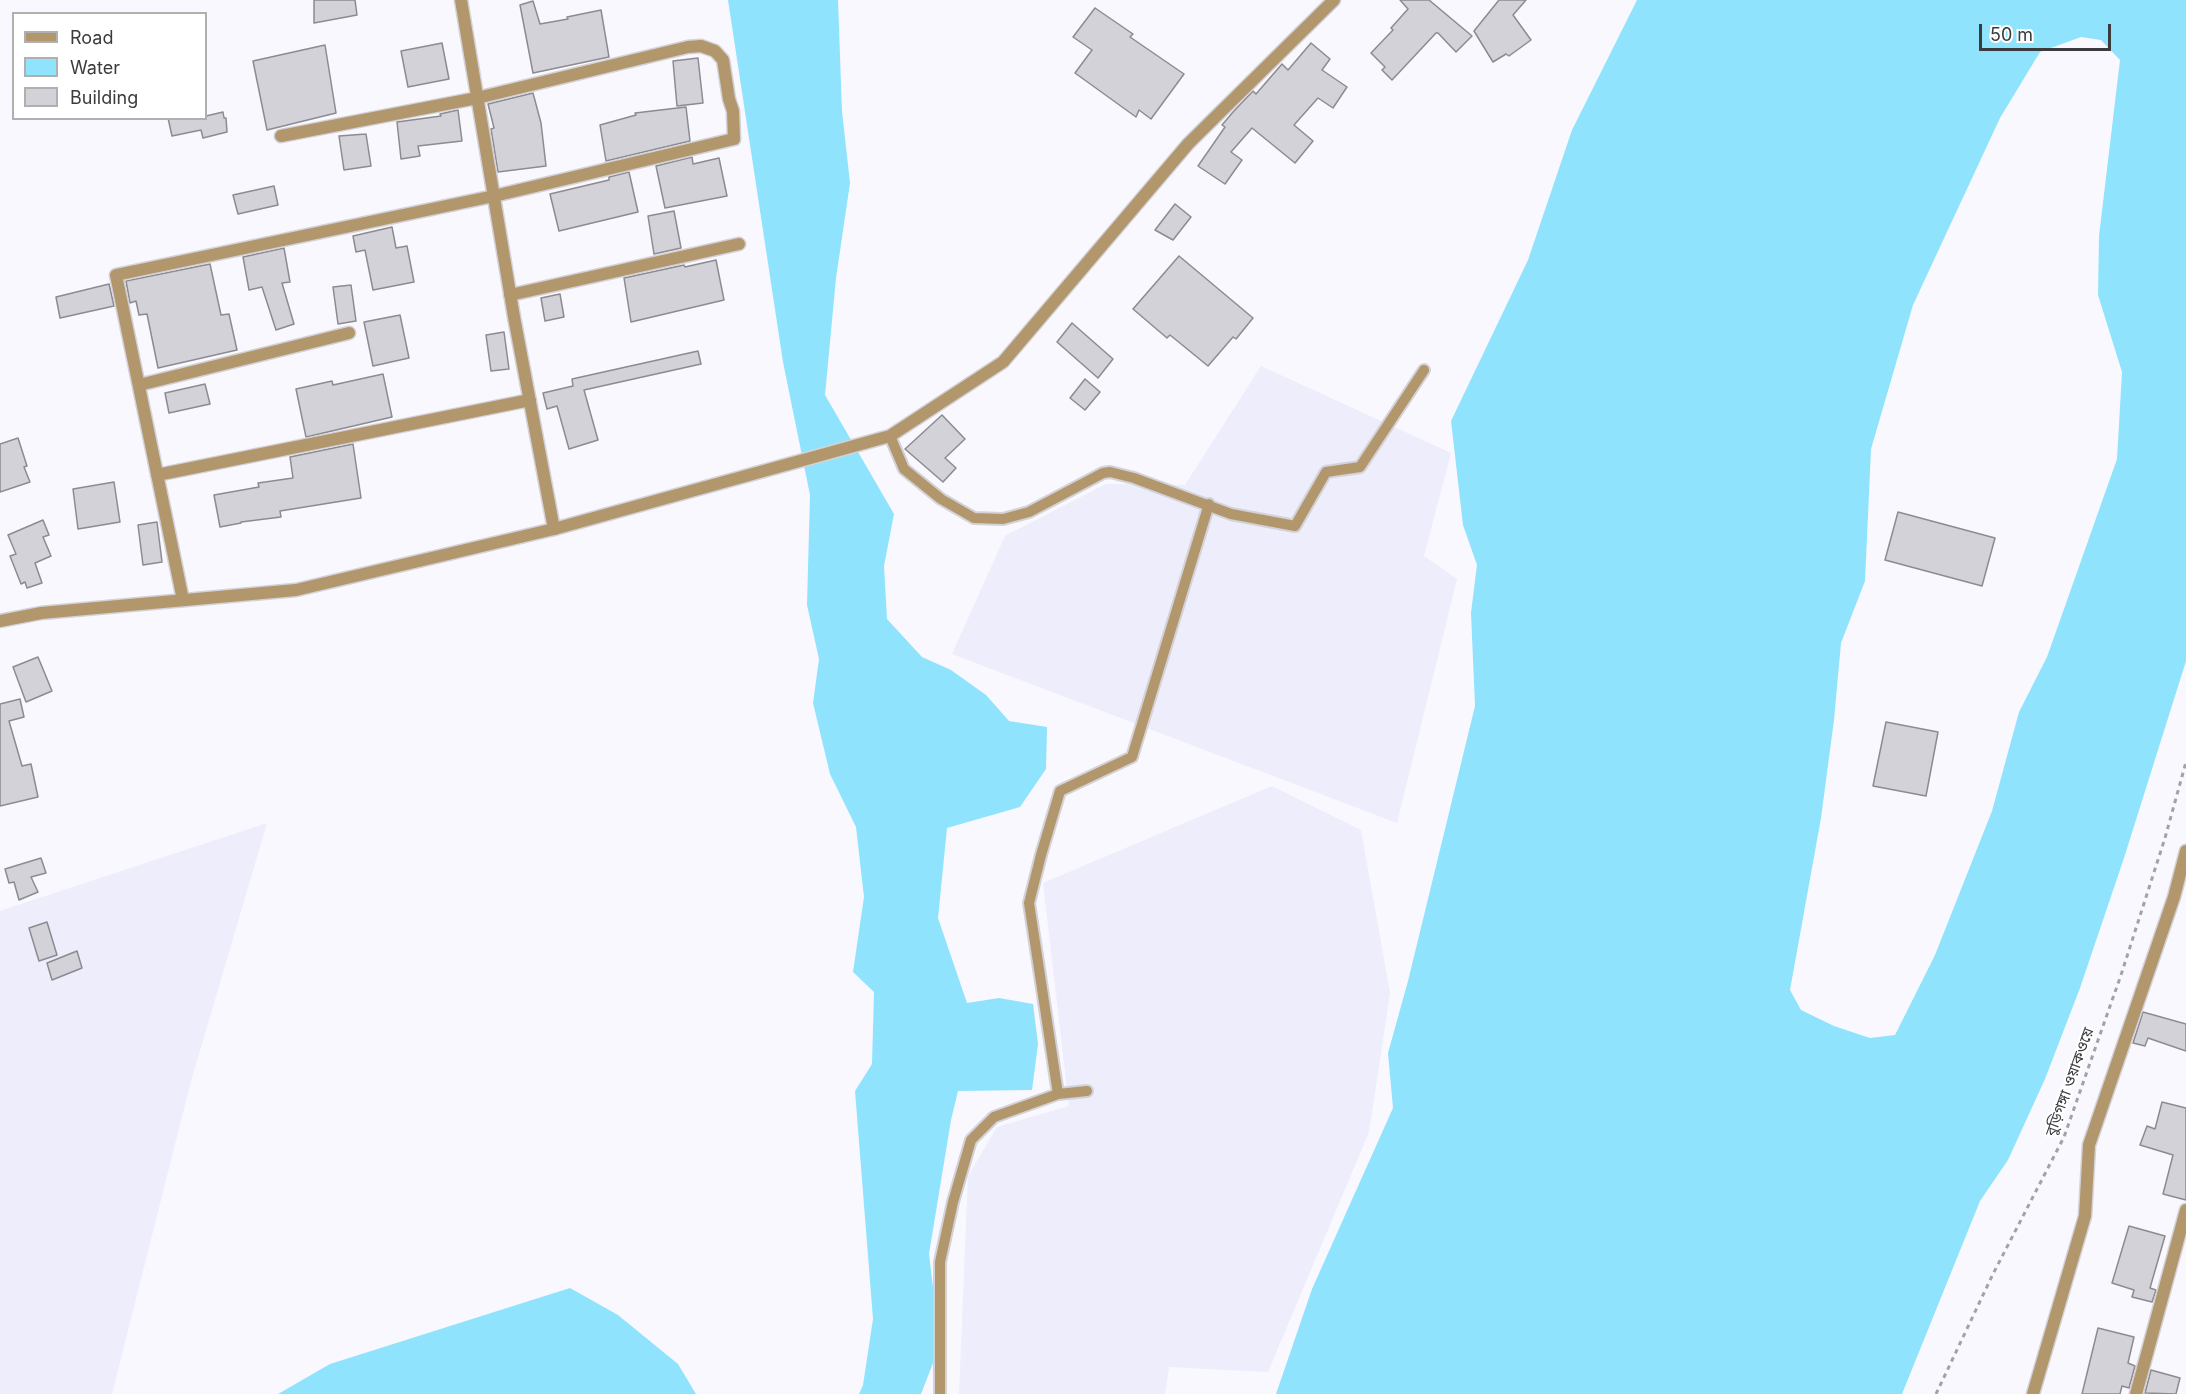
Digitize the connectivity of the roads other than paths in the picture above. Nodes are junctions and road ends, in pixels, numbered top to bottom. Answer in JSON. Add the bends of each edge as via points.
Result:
{"nodes":[{"id":1,"x":461,"y":0,"type":"edge"},
{"id":2,"x":1334,"y":0,"type":"edge"},
{"id":3,"x":477,"y":98,"type":"junction"},
{"id":4,"x":281,"y":136,"type":"dead end"},
{"id":5,"x":494,"y":196,"type":"junction"},
{"id":6,"x":739,"y":244,"type":"dead end"},
{"id":7,"x":510,"y":295,"type":"junction"},
{"id":8,"x":350,"y":333,"type":"dead end"},
{"id":9,"x":1424,"y":370,"type":"dead end"},
{"id":10,"x":139,"y":385,"type":"junction"},
{"id":11,"x":530,"y":400,"type":"junction"},
{"id":12,"x":890,"y":436,"type":"junction"},
{"id":13,"x":157,"y":475,"type":"junction"},
{"id":14,"x":1209,"y":504,"type":"junction"},
{"id":15,"x":554,"y":529,"type":"junction"},
{"id":16,"x":183,"y":600,"type":"junction"},
{"id":17,"x":0,"y":621,"type":"edge"},
{"id":18,"x":2186,"y":851,"type":"edge"},
{"id":19,"x":1088,"y":1091,"type":"dead end"},
{"id":20,"x":1058,"y":1094,"type":"junction"},
{"id":21,"x":2186,"y":1210,"type":"edge"},
{"id":22,"x":940,"y":1394,"type":"edge"},
{"id":23,"x":2033,"y":1394,"type":"edge"},
{"id":24,"x":2136,"y":1394,"type":"edge"}],
"edges":[{"from":1,"to":3,"type":"street"},
{"from":2,"to":12,"type":"street","via":[[1188,144],[1003,362]]},
{"from":3,"to":4,"type":"street"},
{"from":3,"to":5,"type":"street"},
{"from":3,"to":5,"type":"street","via":[[701,46],[715,51],[723,60],[733,111],[734,139]]},
{"from":5,"to":7,"type":"street"},
{"from":5,"to":10,"type":"street","via":[[116,274]]},
{"from":6,"to":7,"type":"street"},
{"from":7,"to":11,"type":"street"},
{"from":8,"to":10,"type":"street"},
{"from":9,"to":14,"type":"lane","via":[[1360,467],[1326,472],[1295,526],[1231,514]]},
{"from":10,"to":13,"type":"street"},
{"from":11,"to":13,"type":"street"},
{"from":11,"to":15,"type":"street"},
{"from":12,"to":14,"type":"lane","via":[[904,469],[941,499],[974,518],[1003,519],[1029,512],[1110,472]]},
{"from":12,"to":15,"type":"street"},
{"from":13,"to":16,"type":"street"},
{"from":14,"to":20,"type":"lane","via":[[1132,757],[1060,791],[1041,855],[1029,903]]},
{"from":15,"to":16,"type":"street","via":[[296,590]]},
{"from":16,"to":17,"type":"street","via":[[41,613]]},
{"from":18,"to":23,"type":"street","via":[[2174,897],[2089,1145],[2085,1216]]},
{"from":19,"to":20,"type":"lane"},
{"from":20,"to":22,"type":"lane","via":[[994,1117],[971,1140],[940,1262]]},
{"from":21,"to":24,"type":"street"}]}
